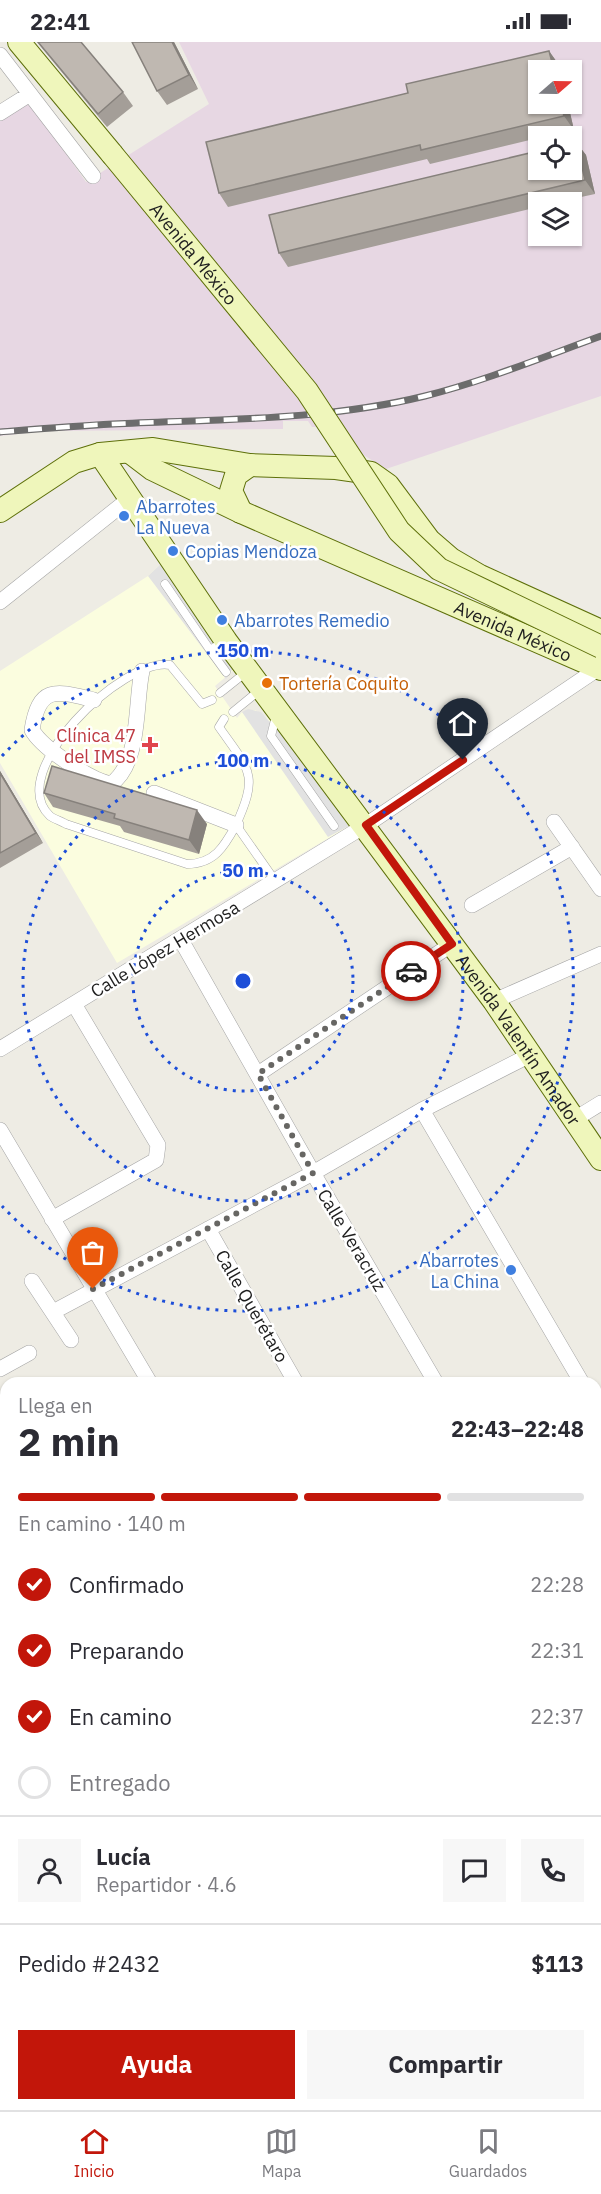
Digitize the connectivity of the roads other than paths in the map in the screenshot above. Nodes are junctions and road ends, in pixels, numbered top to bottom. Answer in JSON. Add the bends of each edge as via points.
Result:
{"nodes":[{"id":1,"x":19,"y":42,"type":"edge"},
{"id":2,"x":0,"y":55,"type":"edge"},
{"id":3,"x":30,"y":94,"type":"junction"},
{"id":4,"x":0,"y":113,"type":"edge"},
{"id":5,"x":93,"y":176,"type":"dead end"},
{"id":6,"x":131,"y":453,"type":"junction"},
{"id":7,"x":100,"y":454,"type":"junction"},
{"id":8,"x":250,"y":465,"type":"junction"},
{"id":9,"x":129,"y":498,"type":"junction"},
{"id":10,"x":0,"y":511,"type":"edge"},
{"id":11,"x":241,"y":512,"type":"junction"},
{"id":12,"x":165,"y":584,"type":"dead end"},
{"id":13,"x":0,"y":602,"type":"edge"},
{"id":14,"x":601,"y":630,"type":"edge"},
{"id":15,"x":218,"y":645,"type":"junction"},
{"id":16,"x":600,"y":662,"type":"edge"},
{"id":17,"x":142,"y":671,"type":"junction"},
{"id":18,"x":226,"y":672,"type":"dead end"},
{"id":19,"x":256,"y":680,"type":"junction"},
{"id":20,"x":220,"y":693,"type":"dead end"},
{"id":21,"x":94,"y":700,"type":"junction"},
{"id":22,"x":212,"y":700,"type":"dead end"},
{"id":23,"x":278,"y":708,"type":"junction"},
{"id":24,"x":233,"y":712,"type":"dead end"},
{"id":25,"x":225,"y":718,"type":"dead end"},
{"id":26,"x":54,"y":751,"type":"junction"},
{"id":27,"x":154,"y":793,"type":"dead end"},
{"id":28,"x":554,"y":822,"type":"dead end"},
{"id":29,"x":236,"y":825,"type":"junction"},
{"id":30,"x":366,"y":825,"type":"junction"},
{"id":31,"x":334,"y":826,"type":"dead end"},
{"id":32,"x":572,"y":847,"type":"junction"},
{"id":33,"x":276,"y":882,"type":"junction"},
{"id":34,"x":601,"y":889,"type":"edge"},
{"id":35,"x":472,"y":904,"type":"dead end"},
{"id":36,"x":181,"y":940,"type":"junction"},
{"id":37,"x":452,"y":944,"type":"junction"},
{"id":38,"x":601,"y":954,"type":"edge"},
{"id":39,"x":494,"y":1001,"type":"junction"},
{"id":40,"x":74,"y":1004,"type":"junction"},
{"id":41,"x":0,"y":1049,"type":"edge"},
{"id":42,"x":530,"y":1055,"type":"junction"},
{"id":43,"x":258,"y":1074,"type":"junction"},
{"id":44,"x":601,"y":1103,"type":"edge"},
{"id":45,"x":422,"y":1110,"type":"junction"},
{"id":46,"x":575,"y":1119,"type":"junction"},
{"id":47,"x":0,"y":1130,"type":"edge"},
{"id":48,"x":601,"y":1159,"type":"edge"},
{"id":49,"x":313,"y":1173,"type":"junction"},
{"id":50,"x":52,"y":1219,"type":"junction"},
{"id":51,"x":208,"y":1229,"type":"junction"},
{"id":52,"x":32,"y":1281,"type":"dead end"},
{"id":53,"x":93,"y":1289,"type":"junction"},
{"id":54,"x":53,"y":1312,"type":"junction"},
{"id":55,"x":71,"y":1340,"type":"dead end"},
{"id":56,"x":29,"y":1353,"type":"dead end"},
{"id":57,"x":0,"y":1369,"type":"edge"},
{"id":58,"x":146,"y":1377,"type":"edge"},
{"id":59,"x":293,"y":1377,"type":"edge"},
{"id":60,"x":432,"y":1377,"type":"edge"},
{"id":61,"x":578,"y":1377,"type":"edge"}],
"edges":[{"from":1,"to":16,"type":"street","name":"Avenida México","bridge":true,"via":[[307,390],[399,531],[439,569]]},
{"from":2,"to":3,"type":"street"},
{"from":3,"to":4,"type":"street"},
{"from":3,"to":5,"type":"street"},
{"from":6,"to":7,"type":"street","name":"Avenida México"},
{"from":6,"to":8,"type":"street","name":"Avenida México","via":[[153,450]]},
{"from":6,"to":11,"type":"street","name":"Avenida México","via":[[152,469]]},
{"from":7,"to":9,"type":"street","name":"Avenida Valentín Amador"},
{"from":7,"to":10,"type":"street","name":"Avenida México","via":[[74,462]]},
{"from":8,"to":11,"type":"street","via":[[236,475],[231,491]]},
{"from":8,"to":14,"type":"street","name":"Avenida México","via":[[336,468],[371,474],[388,485],[429,540],[452,559],[480,576]]},
{"from":9,"to":13,"type":"street"},
{"from":9,"to":15,"type":"street","name":"Avenida Valentín Amador"},
{"from":11,"to":16,"type":"street","name":"Avenida México"},
{"from":12,"to":15,"type":"lane"},
{"from":15,"to":18,"type":"lane"},
{"from":15,"to":19,"type":"street","name":"Avenida Valentín Amador"},
{"from":16,"to":30,"type":"street","name":"Calle López Hermosa"},
{"from":17,"to":21,"type":"lane"},
{"from":17,"to":22,"type":"lane","via":[[170,664],[202,704]]},
{"from":17,"to":26,"type":"street","via":[[134,746],[117,780],[111,784],[98,782]]},
{"from":19,"to":20,"type":"lane"},
{"from":19,"to":23,"type":"street","name":"Avenida Valentín Amador"},
{"from":19,"to":24,"type":"lane"},
{"from":21,"to":26,"type":"lane","via":[[64,732]]},
{"from":21,"to":26,"type":"street","via":[[61,692],[39,703],[32,730],[36,738]]},
{"from":23,"to":30,"type":"street","name":"Avenida Valentín Amador"},
{"from":23,"to":31,"type":"lane","via":[[271,736]]},
{"from":25,"to":29,"type":"lane","via":[[219,727],[246,765],[251,781],[249,797]]},
{"from":26,"to":29,"type":"lane","via":[[42,770],[38,790],[50,816],[66,824],[187,864],[200,864],[222,849]]},
{"from":27,"to":29,"type":"street"},
{"from":28,"to":32,"type":"street"},
{"from":29,"to":33,"type":"lane"},
{"from":30,"to":33,"type":"street","name":"Calle López Hermosa"},
{"from":30,"to":37,"type":"street","name":"Avenida Valentín Amador"},
{"from":32,"to":34,"type":"street"},
{"from":32,"to":35,"type":"street"},
{"from":33,"to":36,"type":"street","name":"Calle López Hermosa"},
{"from":36,"to":40,"type":"street","name":"Calle López Hermosa"},
{"from":36,"to":43,"type":"street","name":"Calle Veracruz"},
{"from":37,"to":39,"type":"street","name":"Avenida Valentín Amador"},
{"from":37,"to":43,"type":"street"},
{"from":38,"to":39,"type":"street"},
{"from":39,"to":42,"type":"street","name":"Avenida Valentín Amador"},
{"from":40,"to":41,"type":"street","name":"Calle López Hermosa"},
{"from":40,"to":50,"type":"street","via":[[158,1145],[156,1160]]},
{"from":42,"to":45,"type":"street"},
{"from":42,"to":46,"type":"street","name":"Avenida Valentín Amador"},
{"from":43,"to":49,"type":"street","name":"Calle Veracruz"},
{"from":44,"to":46,"type":"street"},
{"from":45,"to":49,"type":"street"},
{"from":45,"to":61,"type":"street"},
{"from":46,"to":48,"type":"street","name":"Avenida Valentín Amador"},
{"from":47,"to":50,"type":"street"},
{"from":49,"to":51,"type":"street"},
{"from":49,"to":60,"type":"street","name":"Calle Veracruz"},
{"from":50,"to":53,"type":"street"},
{"from":51,"to":53,"type":"street"},
{"from":51,"to":59,"type":"street","name":"Calle Querétaro"},
{"from":52,"to":54,"type":"street"},
{"from":53,"to":54,"type":"street"},
{"from":53,"to":58,"type":"street"},
{"from":54,"to":55,"type":"street"},
{"from":56,"to":57,"type":"street"}]}
